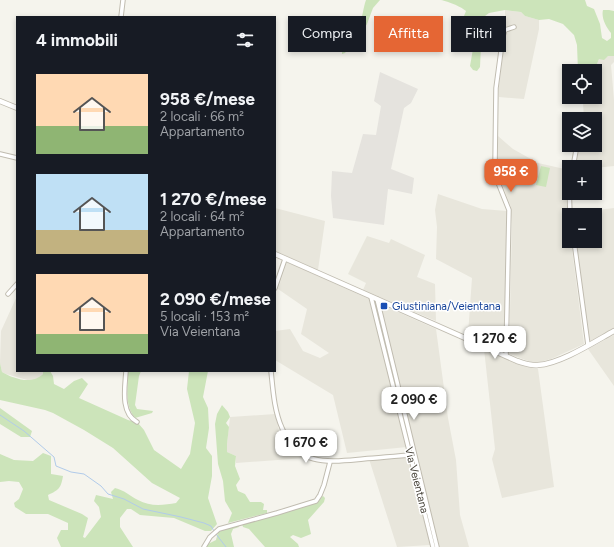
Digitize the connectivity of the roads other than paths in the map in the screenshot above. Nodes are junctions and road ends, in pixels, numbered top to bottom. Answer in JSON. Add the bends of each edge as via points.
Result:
{"nodes":[{"id":1,"x":123,"y":0,"type":"edge"},
{"id":2,"x":121,"y":16,"type":"edge"},
{"id":3,"x":514,"y":27,"type":"dead end"},
{"id":4,"x":0,"y":101,"type":"edge"},
{"id":5,"x":16,"y":108,"type":"edge"},
{"id":6,"x":0,"y":154,"type":"edge"},
{"id":7,"x":16,"y":158,"type":"edge"},
{"id":8,"x":575,"y":248,"type":"edge"},
{"id":9,"x":276,"y":254,"type":"edge"},
{"id":10,"x":285,"y":259,"type":"junction"},
{"id":11,"x":16,"y":285,"type":"edge"},
{"id":12,"x":276,"y":285,"type":"edge"},
{"id":13,"x":8,"y":294,"type":"dead end"},
{"id":14,"x":371,"y":297,"type":"junction"},
{"id":15,"x":377,"y":299,"type":"junction"},
{"id":16,"x":614,"y":331,"type":"edge"},
{"id":17,"x":588,"y":345,"type":"junction"},
{"id":18,"x":506,"y":356,"type":"junction"},
{"id":19,"x":126,"y":372,"type":"edge"},
{"id":20,"x":271,"y":372,"type":"edge"},
{"id":21,"x":137,"y":422,"type":"dead end"},
{"id":22,"x":412,"y":454,"type":"junction"},
{"id":23,"x":330,"y":462,"type":"junction"},
{"id":24,"x":204,"y":547,"type":"edge"},
{"id":25,"x":433,"y":547,"type":"edge"},
{"id":26,"x":437,"y":547,"type":"edge"}],
"edges":[{"from":1,"to":2,"type":"street"},
{"from":3,"to":18,"type":"street","via":[[506,30],[502,36],[496,88],[494,165],[509,210]]},
{"from":4,"to":5,"type":"street"},
{"from":6,"to":7,"type":"street"},
{"from":8,"to":17,"type":"street"},
{"from":9,"to":10,"type":"street"},
{"from":10,"to":12,"type":"street"},
{"from":10,"to":14,"type":"street"},
{"from":11,"to":13,"type":"street"},
{"from":14,"to":15,"type":"street"},
{"from":14,"to":22,"type":"street","name":"Via Veientana"},
{"from":15,"to":18,"type":"street"},
{"from":15,"to":22,"type":"street","name":"Via Veientana"},
{"from":16,"to":17,"type":"street"},
{"from":17,"to":18,"type":"street","via":[[563,358],[541,365],[528,364]]},
{"from":19,"to":21,"type":"street","via":[[126,409]]},
{"from":20,"to":23,"type":"street","via":[[277,412],[285,435],[296,449],[306,456]]},
{"from":22,"to":23,"type":"street"},
{"from":22,"to":25,"type":"street","name":"Via Veientana"},
{"from":22,"to":26,"type":"street","name":"Via Veientana"},
{"from":23,"to":24,"type":"street","via":[[322,490],[314,501],[219,529]]}]}
